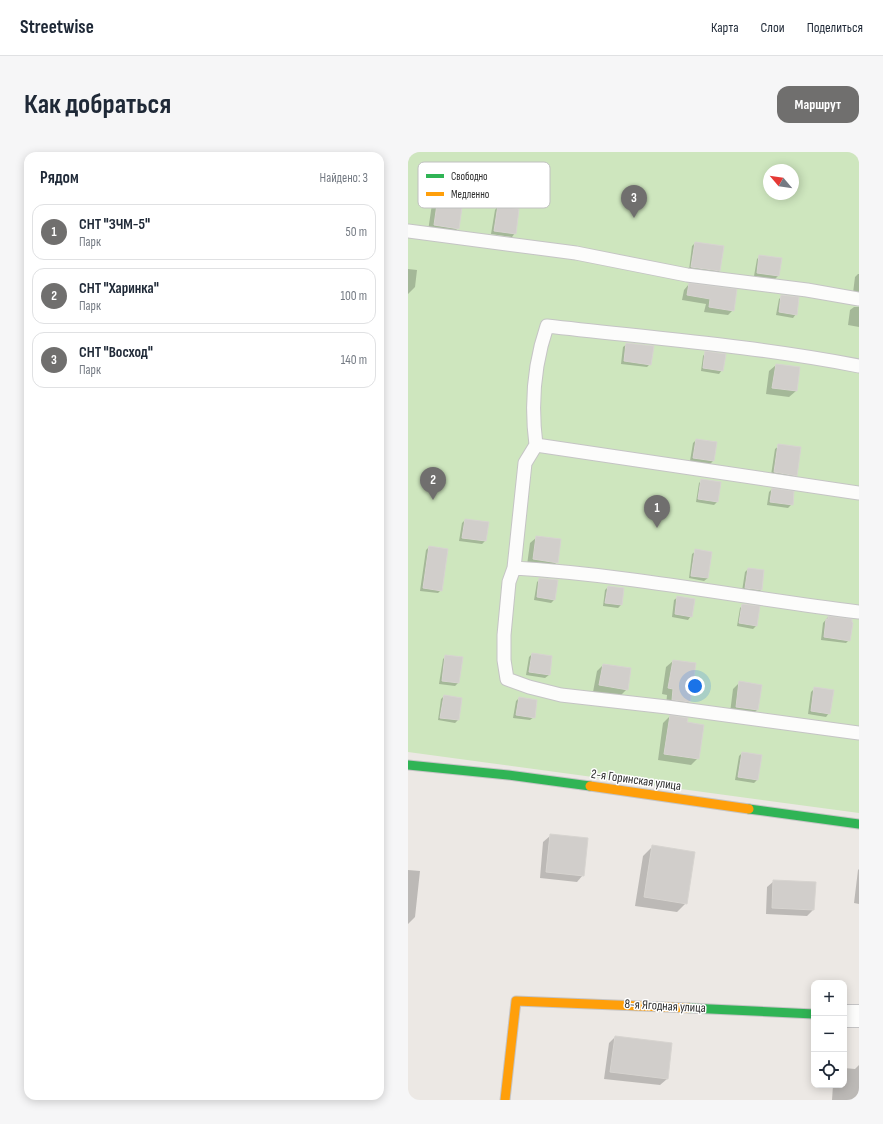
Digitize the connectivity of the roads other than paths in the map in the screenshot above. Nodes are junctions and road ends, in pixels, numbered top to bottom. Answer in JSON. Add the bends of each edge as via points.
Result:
{"nodes":[{"id":1,"x":408,"y":231,"type":"edge"},
{"id":2,"x":859,"y":299,"type":"edge"},
{"id":3,"x":859,"y":366,"type":"edge"},
{"id":4,"x":536,"y":445,"type":"junction"},
{"id":5,"x":859,"y":493,"type":"edge"},
{"id":6,"x":514,"y":568,"type":"junction"},
{"id":7,"x":859,"y":612,"type":"edge"},
{"id":8,"x":859,"y":733,"type":"edge"},
{"id":9,"x":408,"y":765,"type":"edge"},
{"id":10,"x":859,"y":824,"type":"edge"},
{"id":11,"x":811,"y":1014,"type":"edge"},
{"id":12,"x":847,"y":1016,"type":"edge"},
{"id":13,"x":859,"y":1016,"type":"edge"},
{"id":14,"x":505,"y":1100,"type":"edge"}],
"edges":[{"from":1,"to":2,"type":"lane","via":[[576,253],[687,274]]},
{"from":3,"to":4,"type":"lane","via":[[725,345],[547,326],[536,372]]},
{"from":4,"to":5,"type":"lane"},
{"from":4,"to":6,"type":"lane","via":[[525,463]]},
{"from":6,"to":7,"type":"lane","via":[[616,577]]},
{"from":6,"to":8,"type":"lane","via":[[509,582],[504,635],[507,679],[561,695]]},
{"from":9,"to":10,"type":"street","name":"2-я Горинская улица","via":[[508,775]]},
{"from":11,"to":14,"type":"street","name":"8-я Ягодная улица","via":[[516,1001]]},
{"from":12,"to":13,"type":"street"}]}
